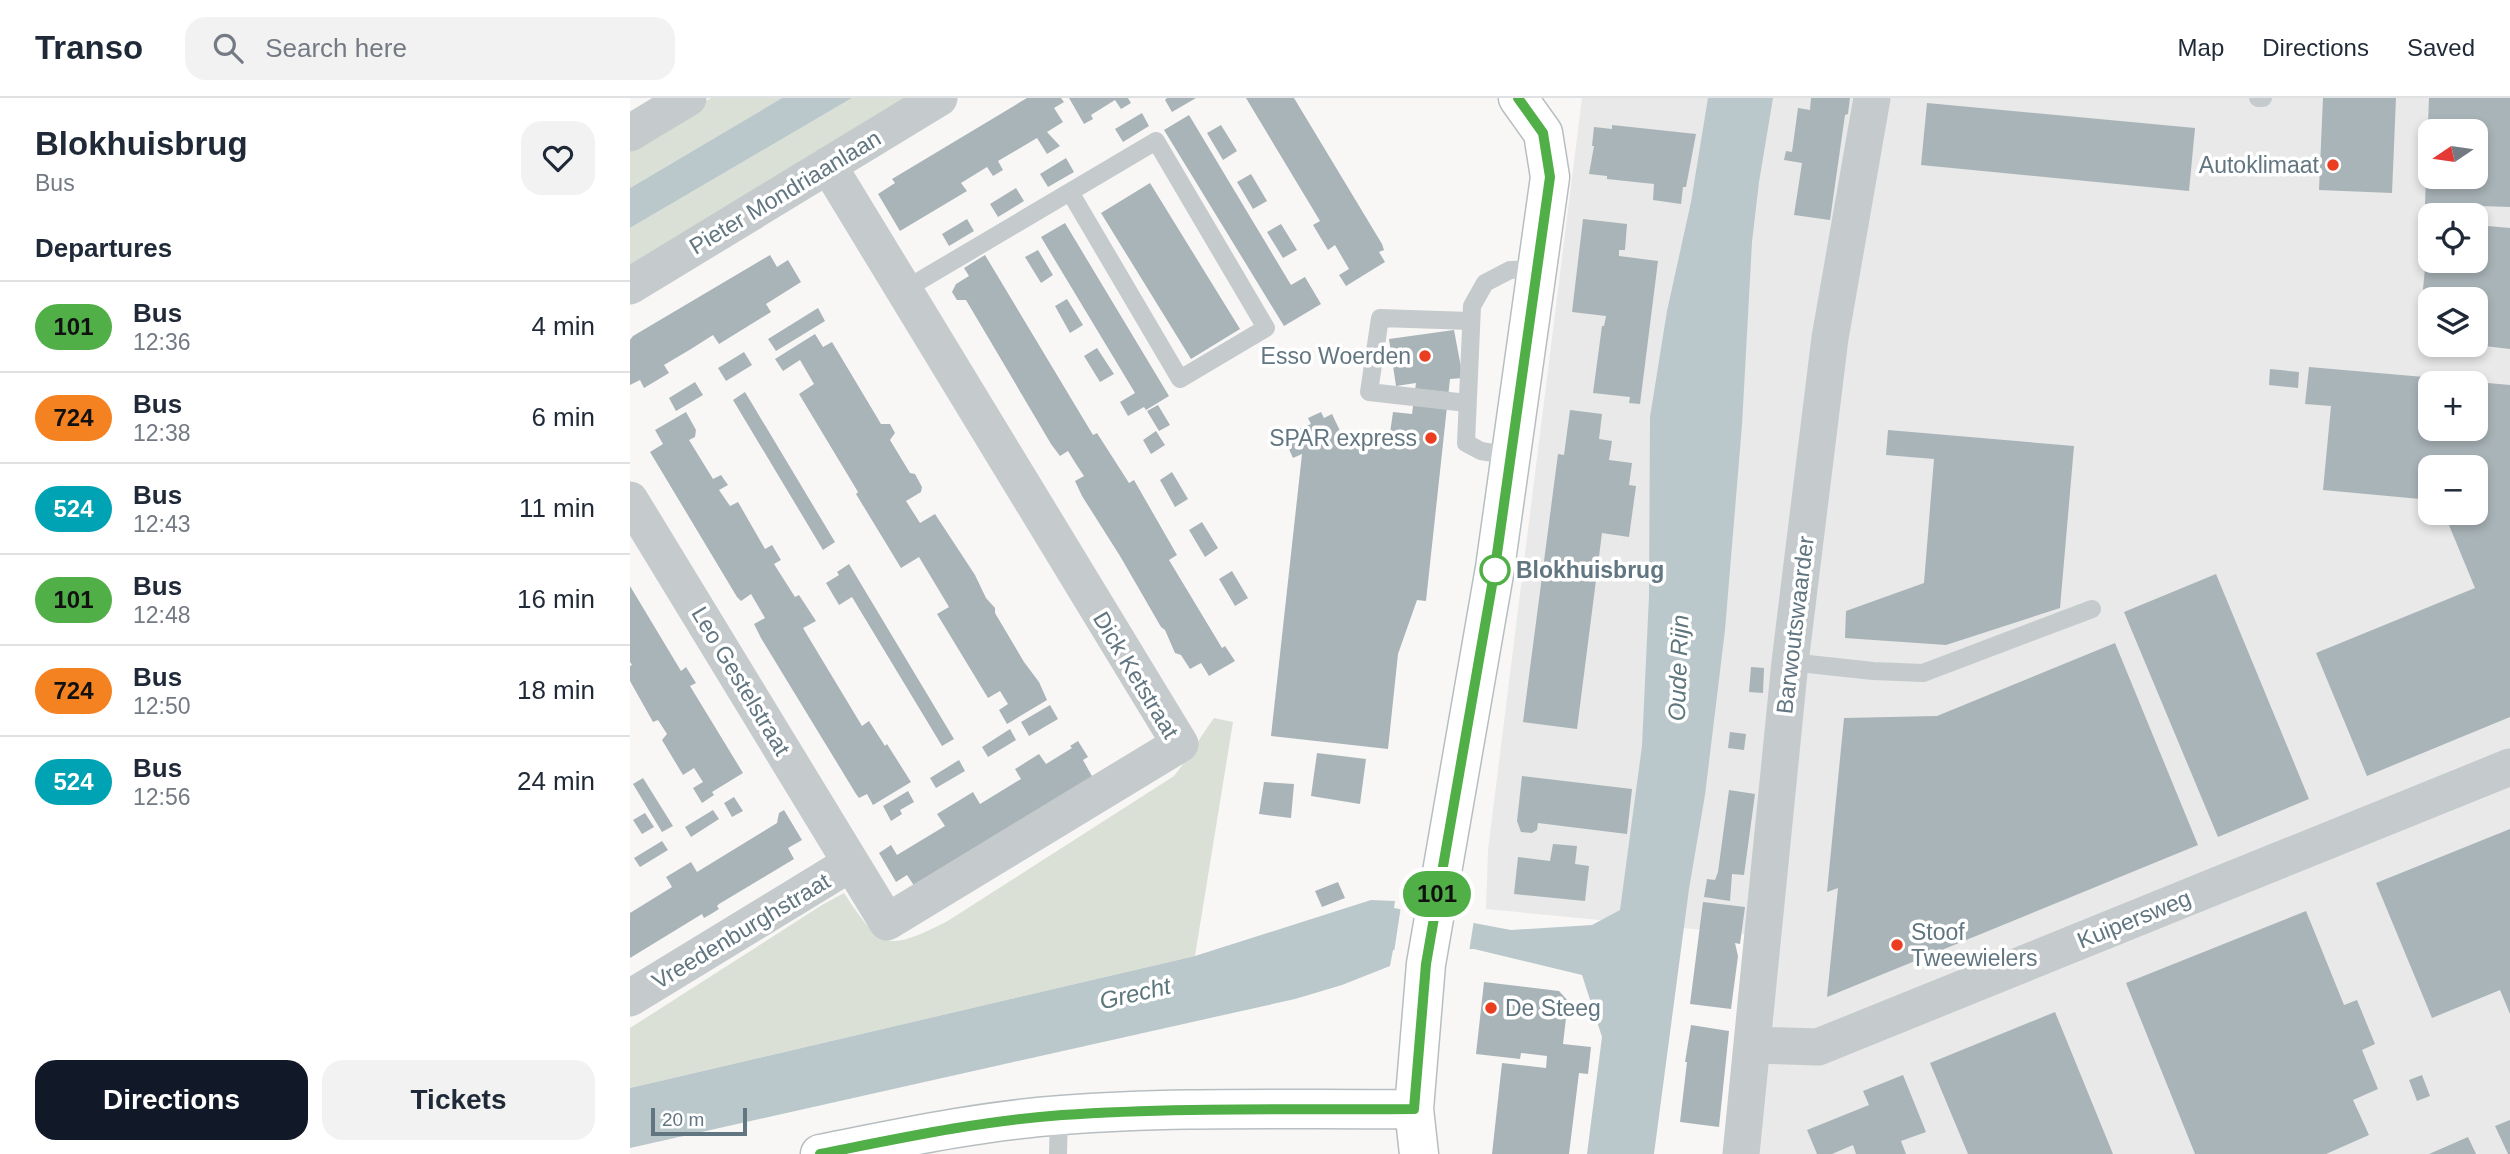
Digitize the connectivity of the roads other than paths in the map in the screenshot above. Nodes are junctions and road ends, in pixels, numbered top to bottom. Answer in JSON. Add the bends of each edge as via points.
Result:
{"nodes":[{"id":1,"x":688,"y":98,"type":"edge"},
{"id":2,"x":939,"y":98,"type":"edge"},
{"id":3,"x":1518,"y":98,"type":"edge"},
{"id":4,"x":1872,"y":98,"type":"edge"},
{"id":5,"x":630,"y":133,"type":"edge"},
{"id":6,"x":828,"y":165,"type":"junction"},
{"id":7,"x":1070,"y":192,"type":"junction"},
{"id":8,"x":1537,"y":269,"type":"junction"},
{"id":9,"x":630,"y":286,"type":"edge"},
{"id":10,"x":904,"y":290,"type":"junction"},
{"id":11,"x":1470,"y":321,"type":"junction"},
{"id":12,"x":1467,"y":403,"type":"junction"},
{"id":13,"x":1511,"y":456,"type":"junction"},
{"id":14,"x":630,"y":500,"type":"edge"},
{"id":15,"x":2092,"y":609,"type":"dead end"},
{"id":16,"x":1790,"y":662,"type":"junction"},
{"id":17,"x":2510,"y":767,"type":"edge"},
{"id":18,"x":851,"y":863,"type":"junction"},
{"id":19,"x":630,"y":998,"type":"edge"},
{"id":20,"x":1753,"y":1045,"type":"junction"},
{"id":21,"x":1414,"y":1109,"type":"junction"},
{"id":22,"x":1059,"y":1115,"type":"junction"},
{"id":23,"x":850,"y":1151,"type":"edge"},
{"id":24,"x":1058,"y":1154,"type":"edge"},
{"id":25,"x":1419,"y":1154,"type":"edge"},
{"id":26,"x":1741,"y":1154,"type":"edge"}],
"edges":[{"from":1,"to":5,"type":"street"},
{"from":2,"to":6,"type":"street","name":"Pieter Mondriaanlaan"},
{"from":3,"to":8,"type":"main road","via":[[1543,133],[1550,177]]},
{"from":4,"to":16,"type":"street","name":"Barwoutswaarder","via":[[1830,338]]},
{"from":6,"to":9,"type":"street","name":"Pieter Mondriaanlaan"},
{"from":6,"to":10,"type":"street","name":"Dick Ketstraat"},
{"from":7,"to":7,"type":"lane","via":[[1180,379],[1266,328],[1156,141]]},
{"from":7,"to":10,"type":"lane"},
{"from":8,"to":11,"type":"lane","via":[[1510,270],[1485,283],[1472,306]]},
{"from":8,"to":13,"type":"main road"},
{"from":10,"to":18,"type":"street","name":"Dick Ketstraat","via":[[1180,744],[887,922]]},
{"from":11,"to":12,"type":"lane"},
{"from":11,"to":12,"type":"lane","via":[[1380,318],[1369,392]]},
{"from":12,"to":13,"type":"lane","via":[[1466,443],[1481,452]]},
{"from":13,"to":21,"type":"main road","via":[[1435,902]]},
{"from":14,"to":18,"type":"street","name":"Leo Gestelstraat"},
{"from":15,"to":16,"type":"lane","via":[[1923,674]]},
{"from":16,"to":20,"type":"street","name":"Barwoutswaarder"},
{"from":17,"to":20,"type":"street","name":"Kuipersweg","via":[[1818,1047]]},
{"from":18,"to":19,"type":"street","name":"Vreedenburghstraat"},
{"from":20,"to":26,"type":"street","name":"Barwoutswaarder"},
{"from":21,"to":22,"type":"main road"},
{"from":21,"to":25,"type":"main road"},
{"from":22,"to":23,"type":"main road","via":[[960,1126]]},
{"from":22,"to":24,"type":"lane"}]}
